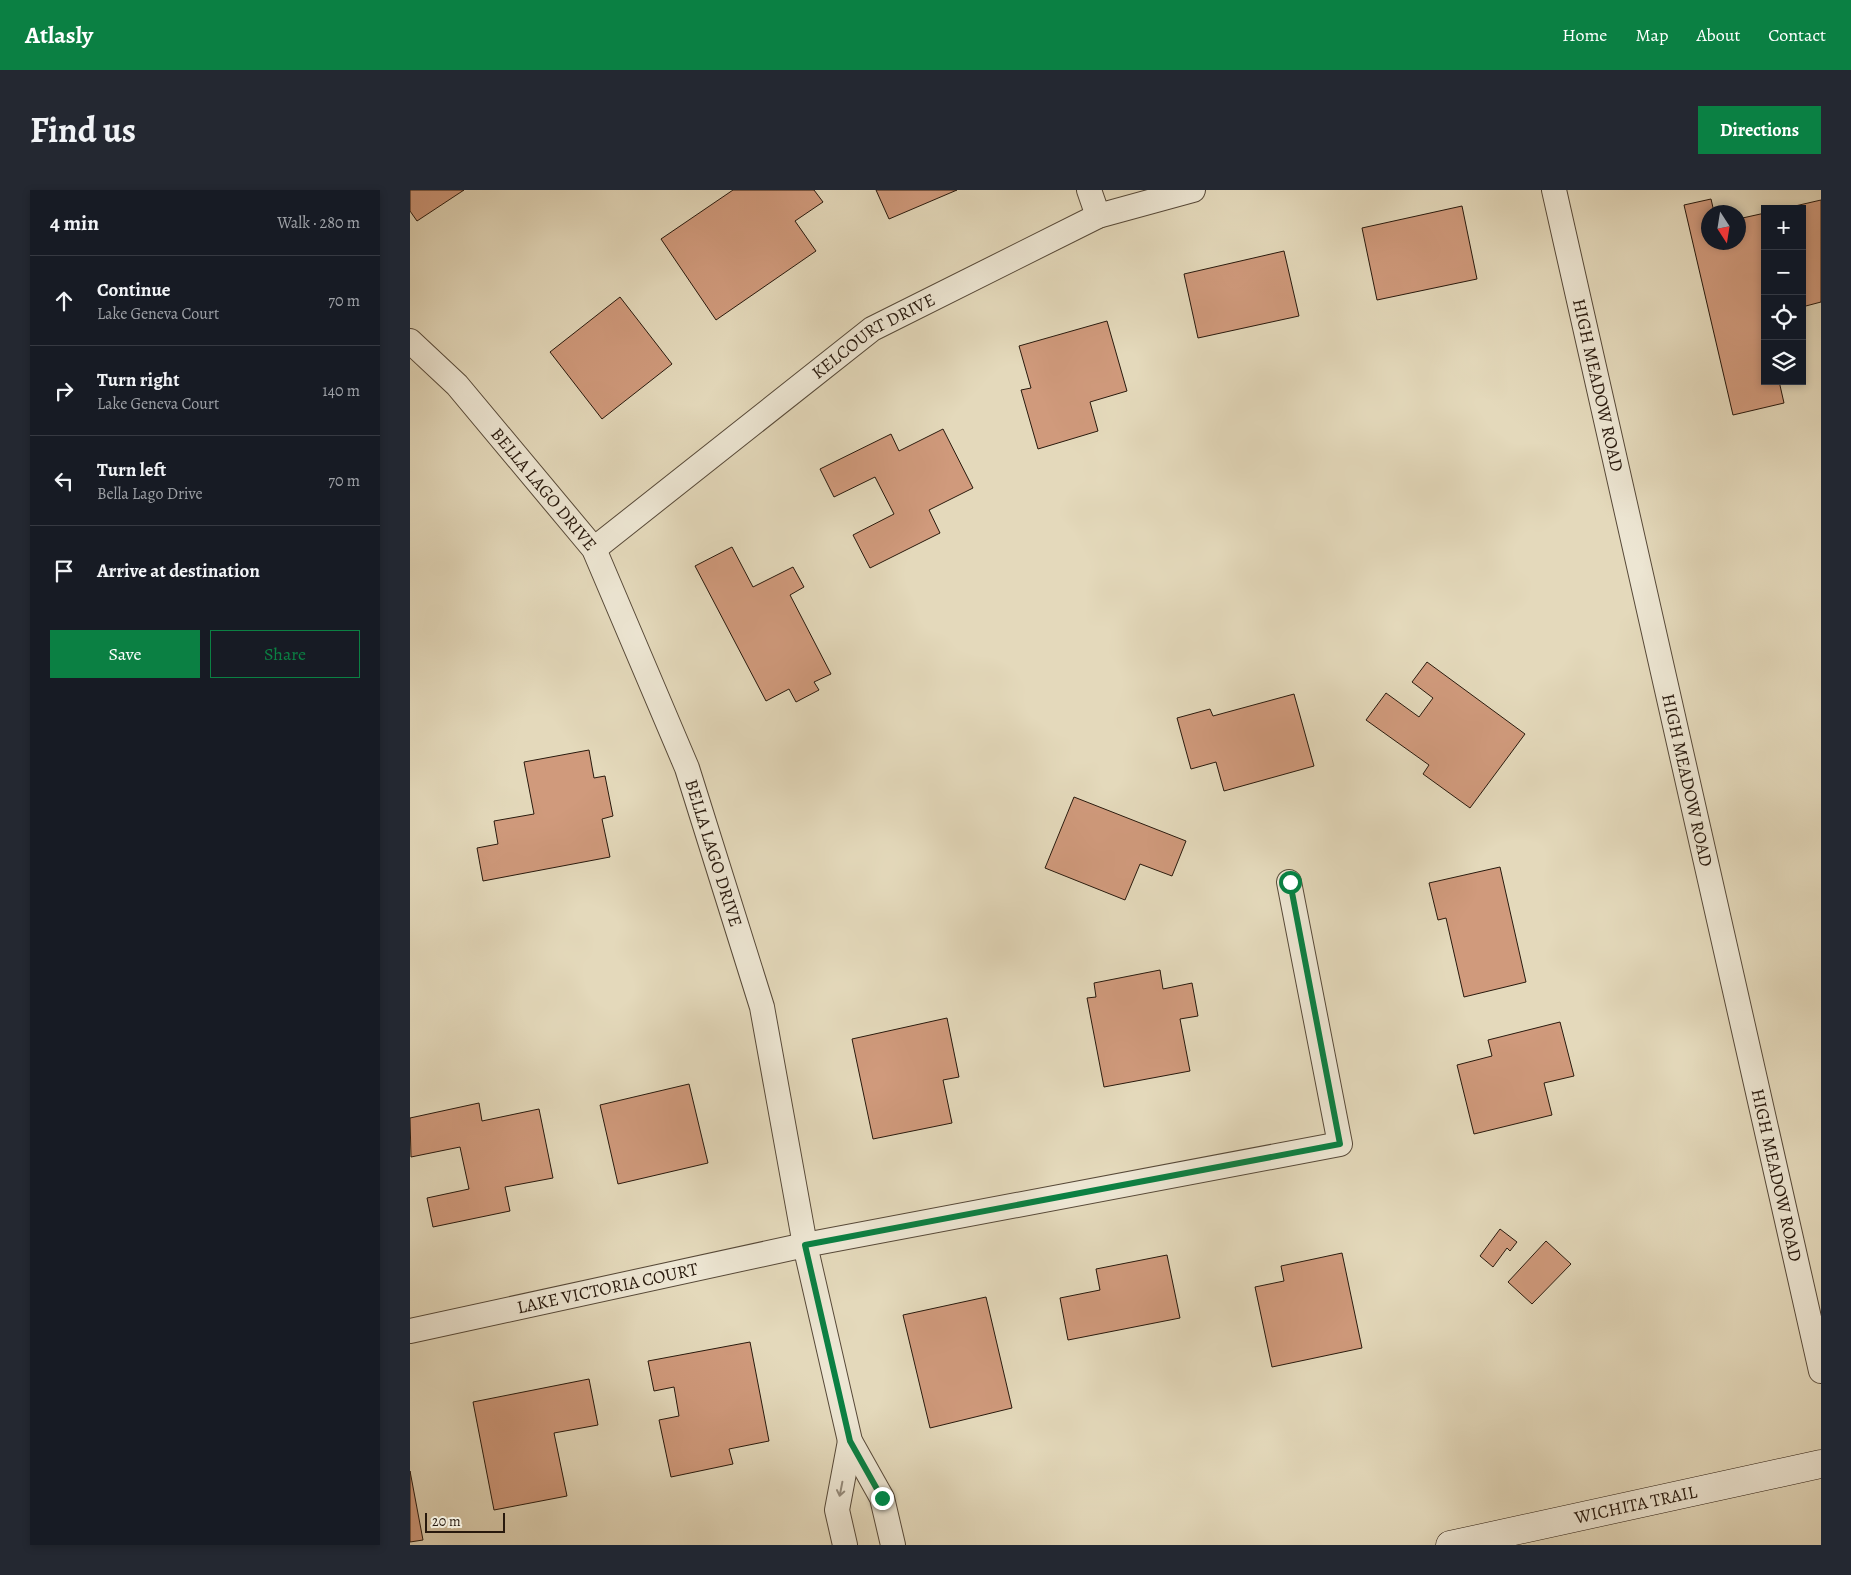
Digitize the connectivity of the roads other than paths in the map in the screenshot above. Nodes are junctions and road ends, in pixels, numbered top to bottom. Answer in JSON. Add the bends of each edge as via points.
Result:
{"nodes":[{"id":1,"x":1089,"y":190,"type":"edge"},
{"id":2,"x":1193,"y":190,"type":"edge"},
{"id":3,"x":1554,"y":190,"type":"edge"},
{"id":4,"x":1098,"y":216,"type":"junction"},
{"id":5,"x":410,"y":341,"type":"edge"},
{"id":6,"x":594,"y":549,"type":"junction"},
{"id":7,"x":1290,"y":882,"type":"dead end"},
{"id":8,"x":805,"y":1245,"type":"junction"},
{"id":9,"x":410,"y":1331,"type":"edge"},
{"id":10,"x":1821,"y":1371,"type":"edge"},
{"id":11,"x":850,"y":1441,"type":"junction"},
{"id":12,"x":1821,"y":1464,"type":"edge"},
{"id":13,"x":845,"y":1545,"type":"edge"},
{"id":14,"x":893,"y":1545,"type":"edge"},
{"id":15,"x":1450,"y":1545,"type":"edge"}],
"edges":[{"from":1,"to":4,"type":"street"},
{"from":2,"to":4,"type":"street","name":"KELCOURT DRIVE"},
{"from":3,"to":10,"type":"street","name":"HIGH MEADOW ROAD"},
{"from":4,"to":6,"type":"street","name":"KELCOURT DRIVE","via":[[872,329]]},
{"from":5,"to":6,"type":"street","name":"BELLA LAGO DRIVE","via":[[457,385]]},
{"from":6,"to":8,"type":"street","name":"BELLA LAGO DRIVE","via":[[687,768],[762,1007]]},
{"from":7,"to":8,"type":"street","name":"LAKE VICTORIA COURT","via":[[1340,1144]]},
{"from":8,"to":9,"type":"street","name":"LAKE VICTORIA COURT"},
{"from":8,"to":11,"type":"street","name":"BELLA LAGO DRIVE"},
{"from":11,"to":13,"type":"street","name":"BELLA LAGO DRIVE","one_way":true,"via":[[837,1510]]},
{"from":11,"to":14,"type":"street","name":"BELLA LAGO DRIVE","via":[[882,1498]]},
{"from":12,"to":15,"type":"street","name":"WICHITA TRAIL"}]}
